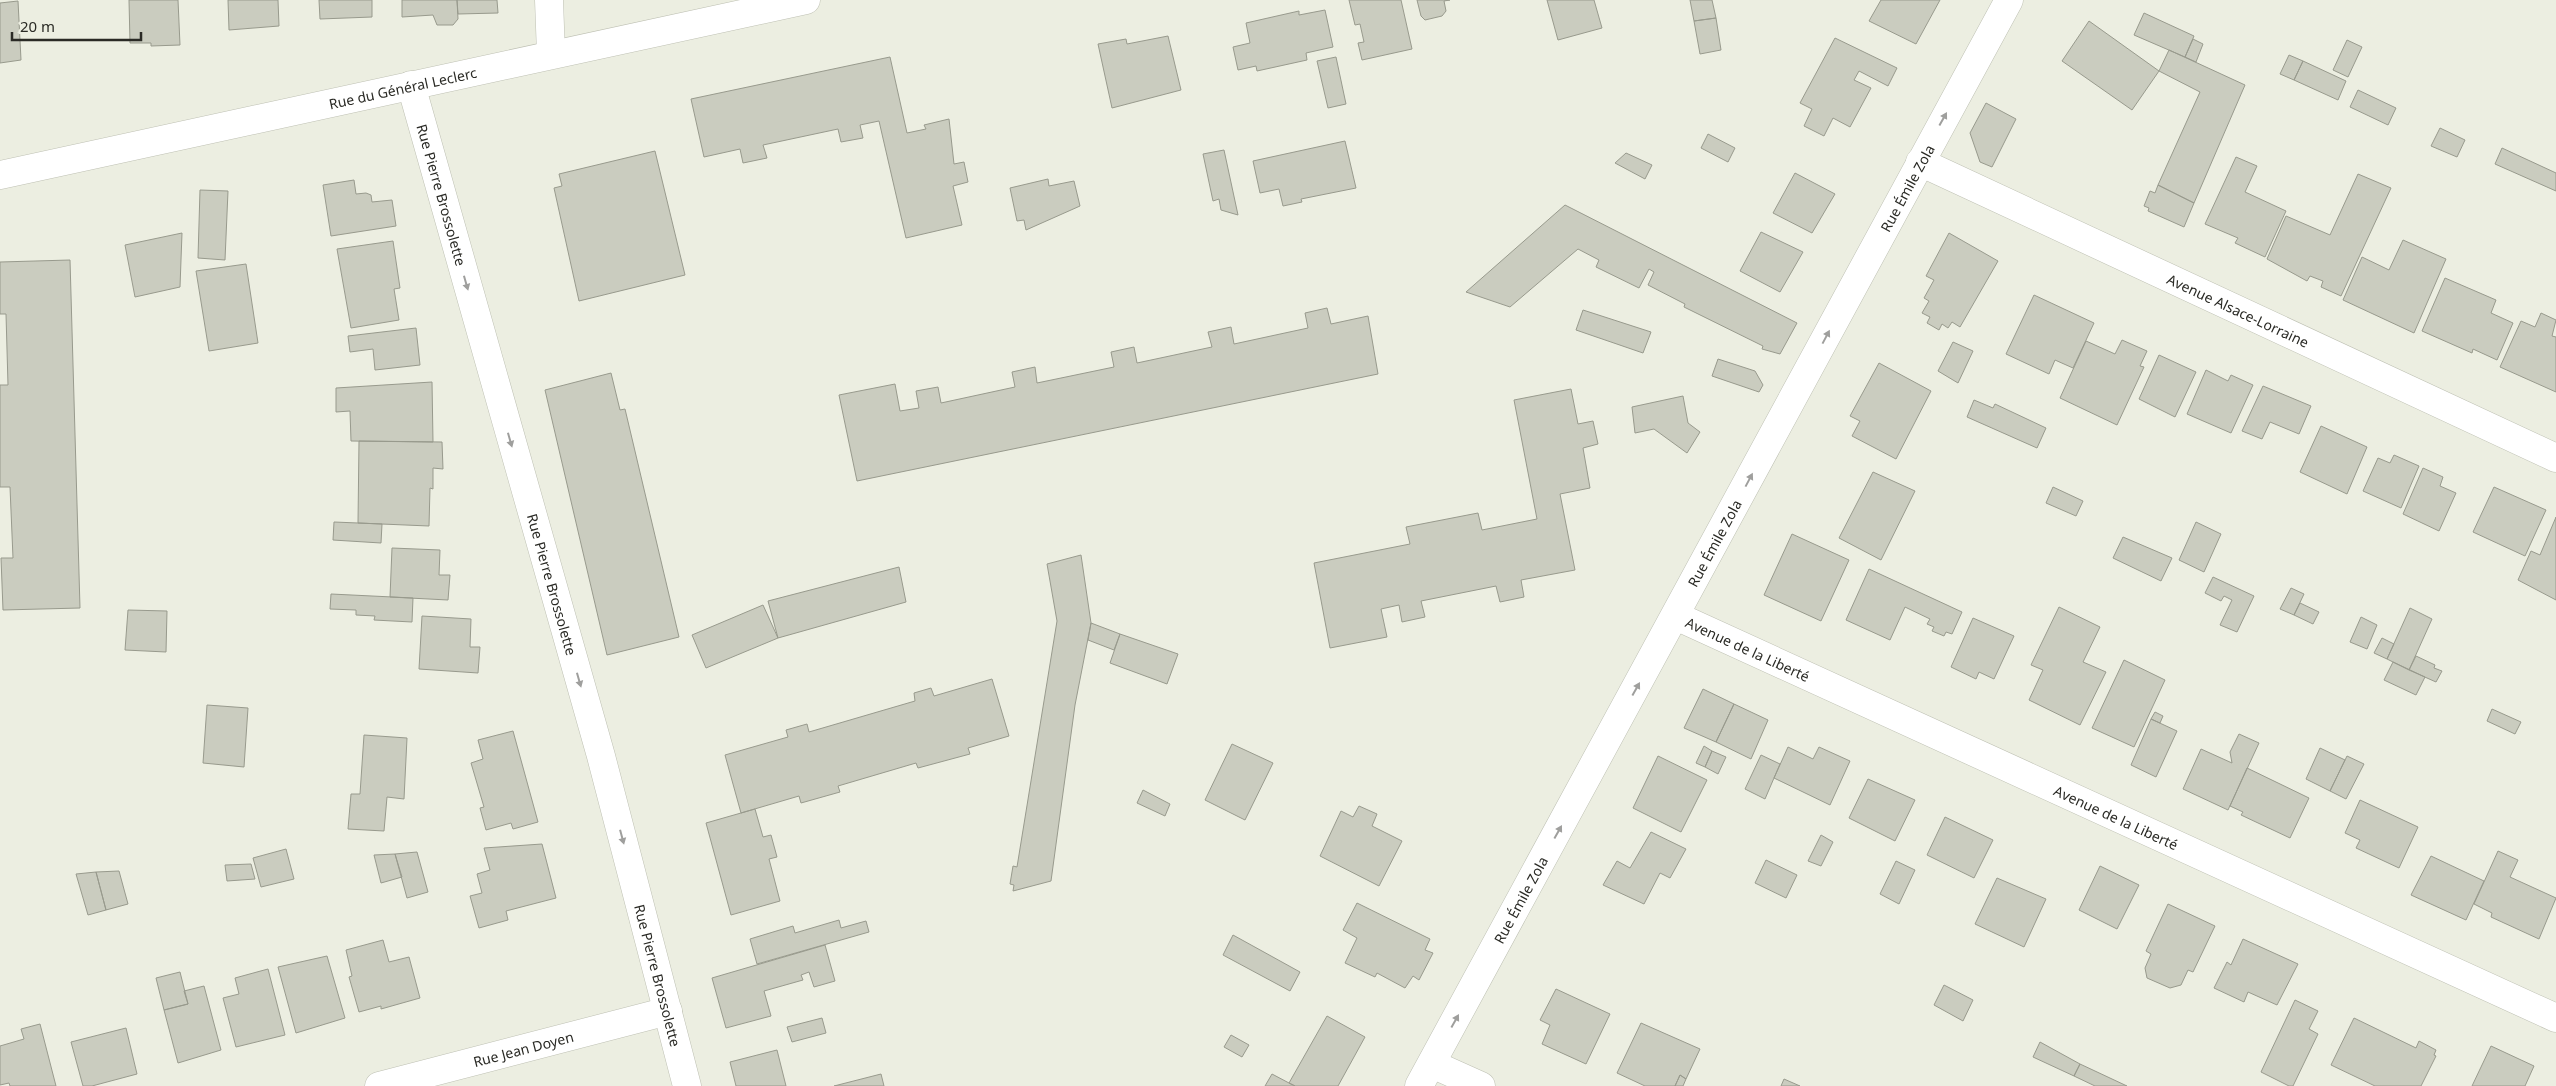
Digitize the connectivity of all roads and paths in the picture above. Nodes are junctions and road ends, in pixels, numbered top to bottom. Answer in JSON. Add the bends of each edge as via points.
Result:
{"nodes":[{"id":1,"x":549,"y":0,"type":"edge"},
{"id":2,"x":806,"y":0,"type":"edge"},
{"id":3,"x":2009,"y":0,"type":"edge"},
{"id":4,"x":551,"y":54,"type":"junction"},
{"id":5,"x":411,"y":85,"type":"junction"},
{"id":6,"x":1920,"y":162,"type":"junction"},
{"id":7,"x":0,"y":175,"type":"edge"},
{"id":8,"x":2556,"y":458,"type":"edge"},
{"id":9,"x":1676,"y":616,"type":"junction"},
{"id":10,"x":668,"y":1011,"type":"junction"},
{"id":11,"x":2556,"y":1018,"type":"edge"},
{"id":12,"x":1425,"y":1075,"type":"edge"},
{"id":13,"x":379,"y":1086,"type":"edge"},
{"id":14,"x":687,"y":1086,"type":"edge"},
{"id":15,"x":1481,"y":1086,"type":"edge"}],
"edges":[{"from":1,"to":4,"type":"street"},
{"from":2,"to":4,"type":"street","name":"Rue du Général Leclerc"},
{"from":6,"to":3,"type":"street","name":"Rue Émile Zola","one_way":true},
{"from":4,"to":5,"type":"street","name":"Rue du Général Leclerc"},
{"from":5,"to":7,"type":"street","name":"Rue du Général Leclerc"},
{"from":5,"to":10,"type":"street","name":"Rue Pierre Brossolette","one_way":true,"via":[[601,756]]},
{"from":6,"to":8,"type":"street","name":"Avenue Alsace-Lorraine"},
{"from":9,"to":6,"type":"street","name":"Rue Émile Zola","one_way":true},
{"from":9,"to":11,"type":"street","name":"Avenue de la Liberté"},
{"from":12,"to":9,"type":"street","name":"Rue Émile Zola","one_way":true},
{"from":10,"to":13,"type":"street","name":"Rue Jean Doyen"},
{"from":10,"to":14,"type":"street","name":"Rue Pierre Brossolette"},
{"from":12,"to":15,"type":"street"}]}
